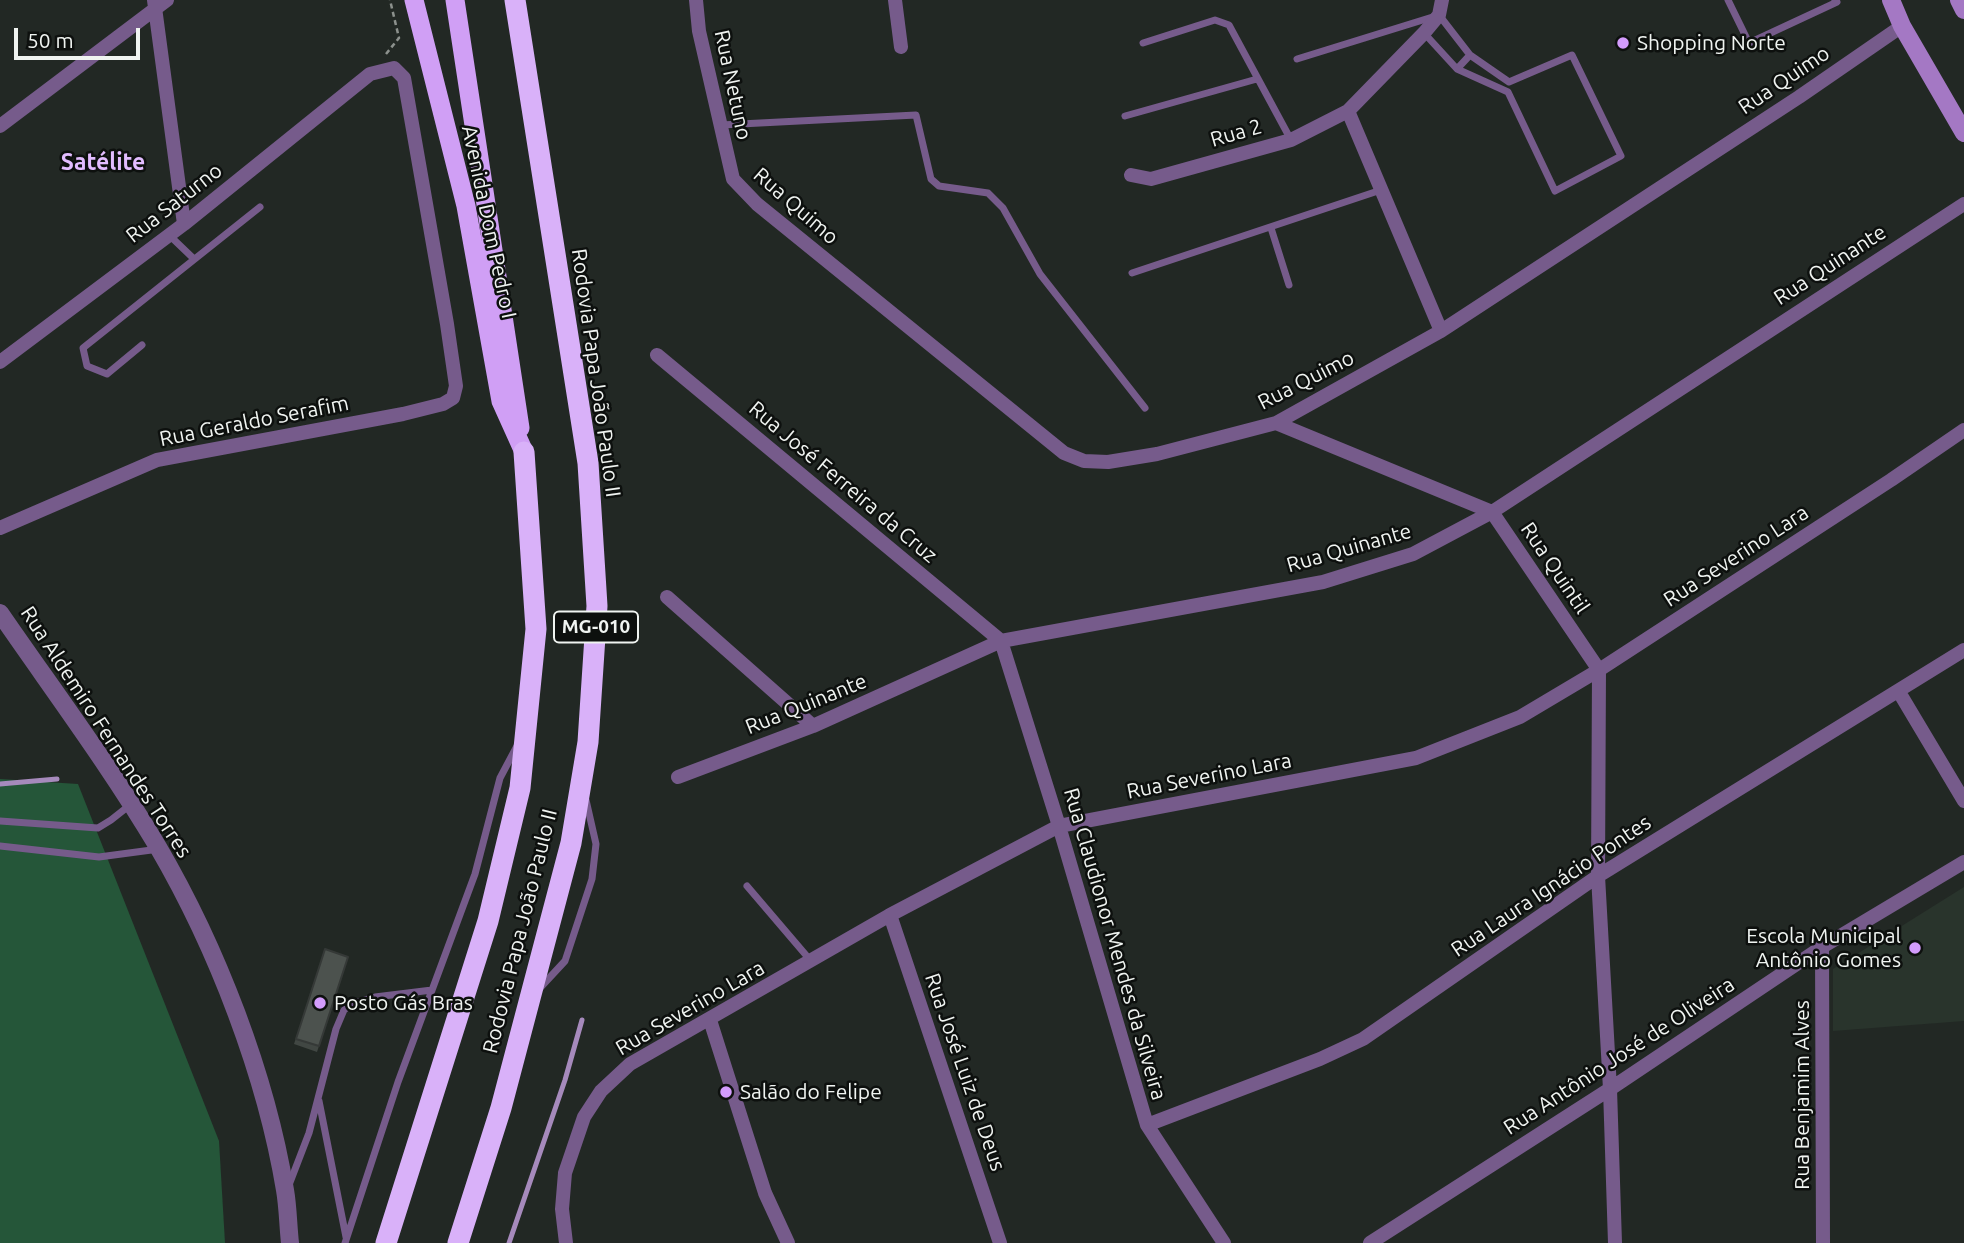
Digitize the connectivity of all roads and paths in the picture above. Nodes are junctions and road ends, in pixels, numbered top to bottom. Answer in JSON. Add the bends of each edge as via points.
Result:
{"nodes":[{"id":1,"x":167,"y":0,"type":"edge"},
{"id":2,"x":390,"y":0,"type":"edge"},
{"id":3,"x":414,"y":0,"type":"edge"},
{"id":4,"x":455,"y":0,"type":"edge"},
{"id":5,"x":515,"y":0,"type":"edge"},
{"id":6,"x":696,"y":0,"type":"edge"},
{"id":7,"x":895,"y":0,"type":"edge"},
{"id":8,"x":1728,"y":0,"type":"edge"},
{"id":9,"x":1835,"y":0,"type":"edge"},
{"id":10,"x":1891,"y":0,"type":"edge"},
{"id":11,"x":1959,"y":0,"type":"edge"},
{"id":12,"x":154,"y":5,"type":"edge"},
{"id":13,"x":1441,"y":7,"type":"edge"},
{"id":14,"x":1964,"y":10,"type":"edge"},
{"id":15,"x":1902,"y":26,"type":"junction"},
{"id":16,"x":1424,"y":33,"type":"junction"},
{"id":17,"x":399,"y":38,"type":"dead end"},
{"id":18,"x":1143,"y":43,"type":"dead end"},
{"id":19,"x":901,"y":47,"type":"dead end"},
{"id":20,"x":1470,"y":55,"type":"junction"},
{"id":21,"x":1297,"y":59,"type":"dead end"},
{"id":22,"x":1457,"y":69,"type":"junction"},
{"id":23,"x":370,"y":74,"type":"joint"},
{"id":24,"x":1257,"y":79,"type":"junction"},
{"id":25,"x":1348,"y":111,"type":"junction"},
{"id":26,"x":1125,"y":116,"type":"dead end"},
{"id":27,"x":720,"y":125,"type":"junction"},
{"id":28,"x":0,"y":126,"type":"edge"},
{"id":29,"x":1964,"y":133,"type":"edge"},
{"id":30,"x":1290,"y":140,"type":"junction"},
{"id":31,"x":1131,"y":175,"type":"dead end"},
{"id":32,"x":733,"y":179,"type":"joint"},
{"id":33,"x":1381,"y":190,"type":"junction"},
{"id":34,"x":1964,"y":204,"type":"edge"},
{"id":35,"x":260,"y":207,"type":"dead end"},
{"id":36,"x":184,"y":224,"type":"junction"},
{"id":37,"x":1271,"y":228,"type":"junction"},
{"id":38,"x":169,"y":234,"type":"junction"},
{"id":39,"x":193,"y":258,"type":"junction"},
{"id":40,"x":1132,"y":273,"type":"dead end"},
{"id":41,"x":1289,"y":285,"type":"dead end"},
{"id":42,"x":1441,"y":331,"type":"junction"},
{"id":43,"x":142,"y":345,"type":"dead end"},
{"id":44,"x":657,"y":355,"type":"dead end"},
{"id":45,"x":0,"y":362,"type":"edge"},
{"id":46,"x":1145,"y":408,"type":"dead end"},
{"id":47,"x":1276,"y":423,"type":"junction"},
{"id":48,"x":1964,"y":430,"type":"edge"},
{"id":49,"x":524,"y":452,"type":"junction"},
{"id":50,"x":1492,"y":512,"type":"junction"},
{"id":51,"x":0,"y":528,"type":"edge"},
{"id":52,"x":667,"y":597,"type":"dead end"},
{"id":53,"x":0,"y":613,"type":"edge"},
{"id":54,"x":1001,"y":641,"type":"junction"},
{"id":55,"x":1964,"y":650,"type":"edge"},
{"id":56,"x":1599,"y":670,"type":"junction"},
{"id":57,"x":1899,"y":692,"type":"junction"},
{"id":58,"x":814,"y":726,"type":"junction"},
{"id":59,"x":527,"y":727,"type":"junction"},
{"id":60,"x":678,"y":776,"type":"dead end"},
{"id":61,"x":582,"y":781,"type":"junction"},
{"id":62,"x":1964,"y":801,"type":"edge"},
{"id":63,"x":131,"y":804,"type":"junction"},
{"id":64,"x":0,"y":821,"type":"edge"},
{"id":65,"x":1059,"y":826,"type":"junction"},
{"id":66,"x":0,"y":846,"type":"edge"},
{"id":67,"x":159,"y":849,"type":"junction"},
{"id":68,"x":1964,"y":862,"type":"edge"},
{"id":69,"x":1598,"y":876,"type":"junction"},
{"id":70,"x":747,"y":886,"type":"dead end"},
{"id":71,"x":890,"y":915,"type":"junction"},
{"id":72,"x":1822,"y":947,"type":"junction"},
{"id":73,"x":811,"y":961,"type":"junction"},
{"id":74,"x":432,"y":990,"type":"junction"},
{"id":75,"x":529,"y":1000,"type":"junction"},
{"id":76,"x":709,"y":1020,"type":"junction"},
{"id":77,"x":1610,"y":1088,"type":"junction"},
{"id":78,"x":319,"y":1097,"type":"junction"},
{"id":79,"x":1147,"y":1125,"type":"junction"},
{"id":80,"x":286,"y":1192,"type":"junction"},
{"id":81,"x":345,"y":1240,"type":"edge"},
{"id":82,"x":290,"y":1243,"type":"edge"},
{"id":83,"x":386,"y":1243,"type":"edge"},
{"id":84,"x":458,"y":1243,"type":"edge"},
{"id":85,"x":566,"y":1243,"type":"edge"},
{"id":86,"x":788,"y":1243,"type":"edge"},
{"id":87,"x":1000,"y":1243,"type":"edge"},
{"id":88,"x":1224,"y":1243,"type":"edge"},
{"id":89,"x":1370,"y":1243,"type":"edge"},
{"id":90,"x":1615,"y":1243,"type":"edge"},
{"id":91,"x":1823,"y":1243,"type":"edge"}],
"edges":[{"from":1,"to":12,"type":"street"},
{"from":2,"to":17,"type":"path"},
{"from":3,"to":49,"type":"highway","name":"Avenida Dom Pedro I","number":"MG-010","via":[[466,206],[501,401]]},
{"from":4,"to":49,"type":"highway"},
{"from":5,"to":61,"type":"highway","name":"Rodovia Papa João Paulo II","number":"MG-010","via":[[588,463],[597,606]]},
{"from":6,"to":27,"type":"street","name":"Rua Netuno"},
{"from":7,"to":19,"type":"street"},
{"from":8,"to":9,"type":"lane","via":[[1749,43]]},
{"from":10,"to":15,"type":"main road"},
{"from":11,"to":14,"type":"main road"},
{"from":12,"to":28,"type":"street"},
{"from":12,"to":36,"type":"street"},
{"from":13,"to":16,"type":"street","name":"Rua 2"},
{"from":13,"to":20,"type":"lane"},
{"from":13,"to":21,"type":"lane"},
{"from":15,"to":29,"type":"main road"},
{"from":15,"to":42,"type":"street","name":"Rua Quimo"},
{"from":16,"to":22,"type":"lane"},
{"from":16,"to":25,"type":"street","name":"Rua 2"},
{"from":18,"to":24,"type":"lane","via":[[1215,20],[1228,24]]},
{"from":20,"to":22,"type":"lane"},
{"from":20,"to":22,"type":"lane","via":[[1509,82],[1572,55],[1621,156],[1555,191],[1508,92]]},
{"from":23,"to":36,"type":"street","name":"Rua Saturno"},
{"from":23,"to":51,"type":"street","name":"Rua Geraldo Serafim","via":[[394,68],[404,78],[447,324],[456,386],[453,398],[403,414],[156,460]]},
{"from":24,"to":26,"type":"lane"},
{"from":24,"to":30,"type":"lane"},
{"from":25,"to":30,"type":"street","name":"Rua 2"},
{"from":25,"to":33,"type":"street"},
{"from":27,"to":32,"type":"street","name":"Rua Netuno"},
{"from":27,"to":46,"type":"lane","via":[[916,115],[931,179],[939,186],[988,193],[1003,208],[1040,274]]},
{"from":30,"to":31,"type":"street","name":"Rua 2","via":[[1151,179]]},
{"from":32,"to":47,"type":"street","name":"Rua Quimo","via":[[757,204],[1064,453],[1084,461],[1108,462]]},
{"from":33,"to":37,"type":"lane"},
{"from":33,"to":42,"type":"street"},
{"from":34,"to":50,"type":"street","name":"Rua Quinante"},
{"from":35,"to":39,"type":"lane"},
{"from":36,"to":38,"type":"street","name":"Rua Saturno"},
{"from":37,"to":40,"type":"lane"},
{"from":37,"to":41,"type":"lane"},
{"from":38,"to":39,"type":"lane"},
{"from":38,"to":45,"type":"street","name":"Rua Saturno"},
{"from":39,"to":43,"type":"lane","via":[[83,348],[87,366],[107,374]]},
{"from":42,"to":47,"type":"street","name":"Rua Quimo"},
{"from":44,"to":54,"type":"street","name":"Rua José Ferreira da Cruz"},
{"from":47,"to":50,"type":"street","name":"Rua Quintil"},
{"from":48,"to":56,"type":"street","name":"Rua Severino Lara"},
{"from":49,"to":59,"type":"highway","name":"Rodovia Papa João Paulo II","number":"MG-010","via":[[536,629]]},
{"from":50,"to":54,"type":"street","name":"Rua Quinante","via":[[1413,554],[1323,582]]},
{"from":50,"to":56,"type":"street","name":"Rua Quintil"},
{"from":52,"to":58,"type":"street"},
{"from":53,"to":63,"type":"street","name":"Rua Aldemiro Fernandes Torres"},
{"from":54,"to":58,"type":"street","name":"Rua Quinante"},
{"from":54,"to":65,"type":"street","name":"Rua Claudionor Mendes da Silveira"},
{"from":55,"to":57,"type":"street","name":"Rua Laura Ignácio Pontes"},
{"from":56,"to":65,"type":"street","name":"Rua Severino Lara","via":[[1520,717],[1416,758]]},
{"from":56,"to":69,"type":"street"},
{"from":57,"to":62,"type":"street"},
{"from":57,"to":69,"type":"street","name":"Rua Laura Ignácio Pontes"},
{"from":58,"to":60,"type":"street","name":"Rua Quinante"},
{"from":59,"to":74,"type":"lane","name":"Rodovia Papa João Paulo II","number":"MG-010","via":[[500,778],[475,874]]},
{"from":59,"to":83,"type":"highway","name":"Rodovia Papa João Paulo II","number":"MG-010","via":[[520,788],[488,921]]},
{"from":61,"to":75,"type":"highway","name":"Rodovia Papa João Paulo II","number":"MG-010","via":[[571,843]]},
{"from":61,"to":75,"type":"lane","via":[[596,844],[592,879],[565,961]]},
{"from":63,"to":64,"type":"lane","via":[[98,828]]},
{"from":63,"to":67,"type":"street","name":"Rua Aldemiro Fernandes Torres"},
{"from":65,"to":71,"type":"street","name":"Rua Severino Lara"},
{"from":65,"to":79,"type":"street","name":"Rua Claudionor Mendes da Silveira"},
{"from":66,"to":67,"type":"lane","via":[[99,857]]},
{"from":67,"to":80,"type":"street","name":"Rua Aldemiro Fernandes Torres","via":[[205,940],[240,1024],[268,1110]]},
{"from":68,"to":72,"type":"street","name":"Rua Antônio José de Oliveira"},
{"from":69,"to":77,"type":"street"},
{"from":69,"to":79,"type":"street","name":"Rua Laura Ignácio Pontes","via":[[1363,1040]]},
{"from":70,"to":73,"type":"lane"},
{"from":71,"to":73,"type":"street","name":"Rua Severino Lara"},
{"from":71,"to":87,"type":"street","name":"Rua José Luiz de Deus"},
{"from":72,"to":77,"type":"street","name":"Rua Antônio José de Oliveira"},
{"from":72,"to":91,"type":"street","name":"Rua Benjamim Alves"},
{"from":73,"to":76,"type":"street","name":"Rua Severino Lara"},
{"from":74,"to":78,"type":"lane","name":"Rua Aldemiro Fernandes Torres","via":[[374,997],[344,1010]]},
{"from":74,"to":81,"type":"lane","name":"Rodovia Papa João Paulo II","number":"MG-010"},
{"from":75,"to":84,"type":"highway","name":"Rodovia Papa João Paulo II","number":"MG-010"},
{"from":76,"to":85,"type":"street","name":"Rua Severino Lara","via":[[630,1064],[601,1090],[584,1117],[565,1173],[562,1209]]},
{"from":76,"to":86,"type":"street","via":[[765,1193]]},
{"from":77,"to":89,"type":"street","name":"Rua Antônio José de Oliveira"},
{"from":77,"to":90,"type":"street"},
{"from":78,"to":80,"type":"lane","name":"Rua Aldemiro Fernandes Torres"},
{"from":78,"to":81,"type":"lane"},
{"from":79,"to":88,"type":"street","name":"Rua Claudionor Mendes da Silveira"},
{"from":80,"to":82,"type":"street","name":"Rua Aldemiro Fernandes Torres"}]}
